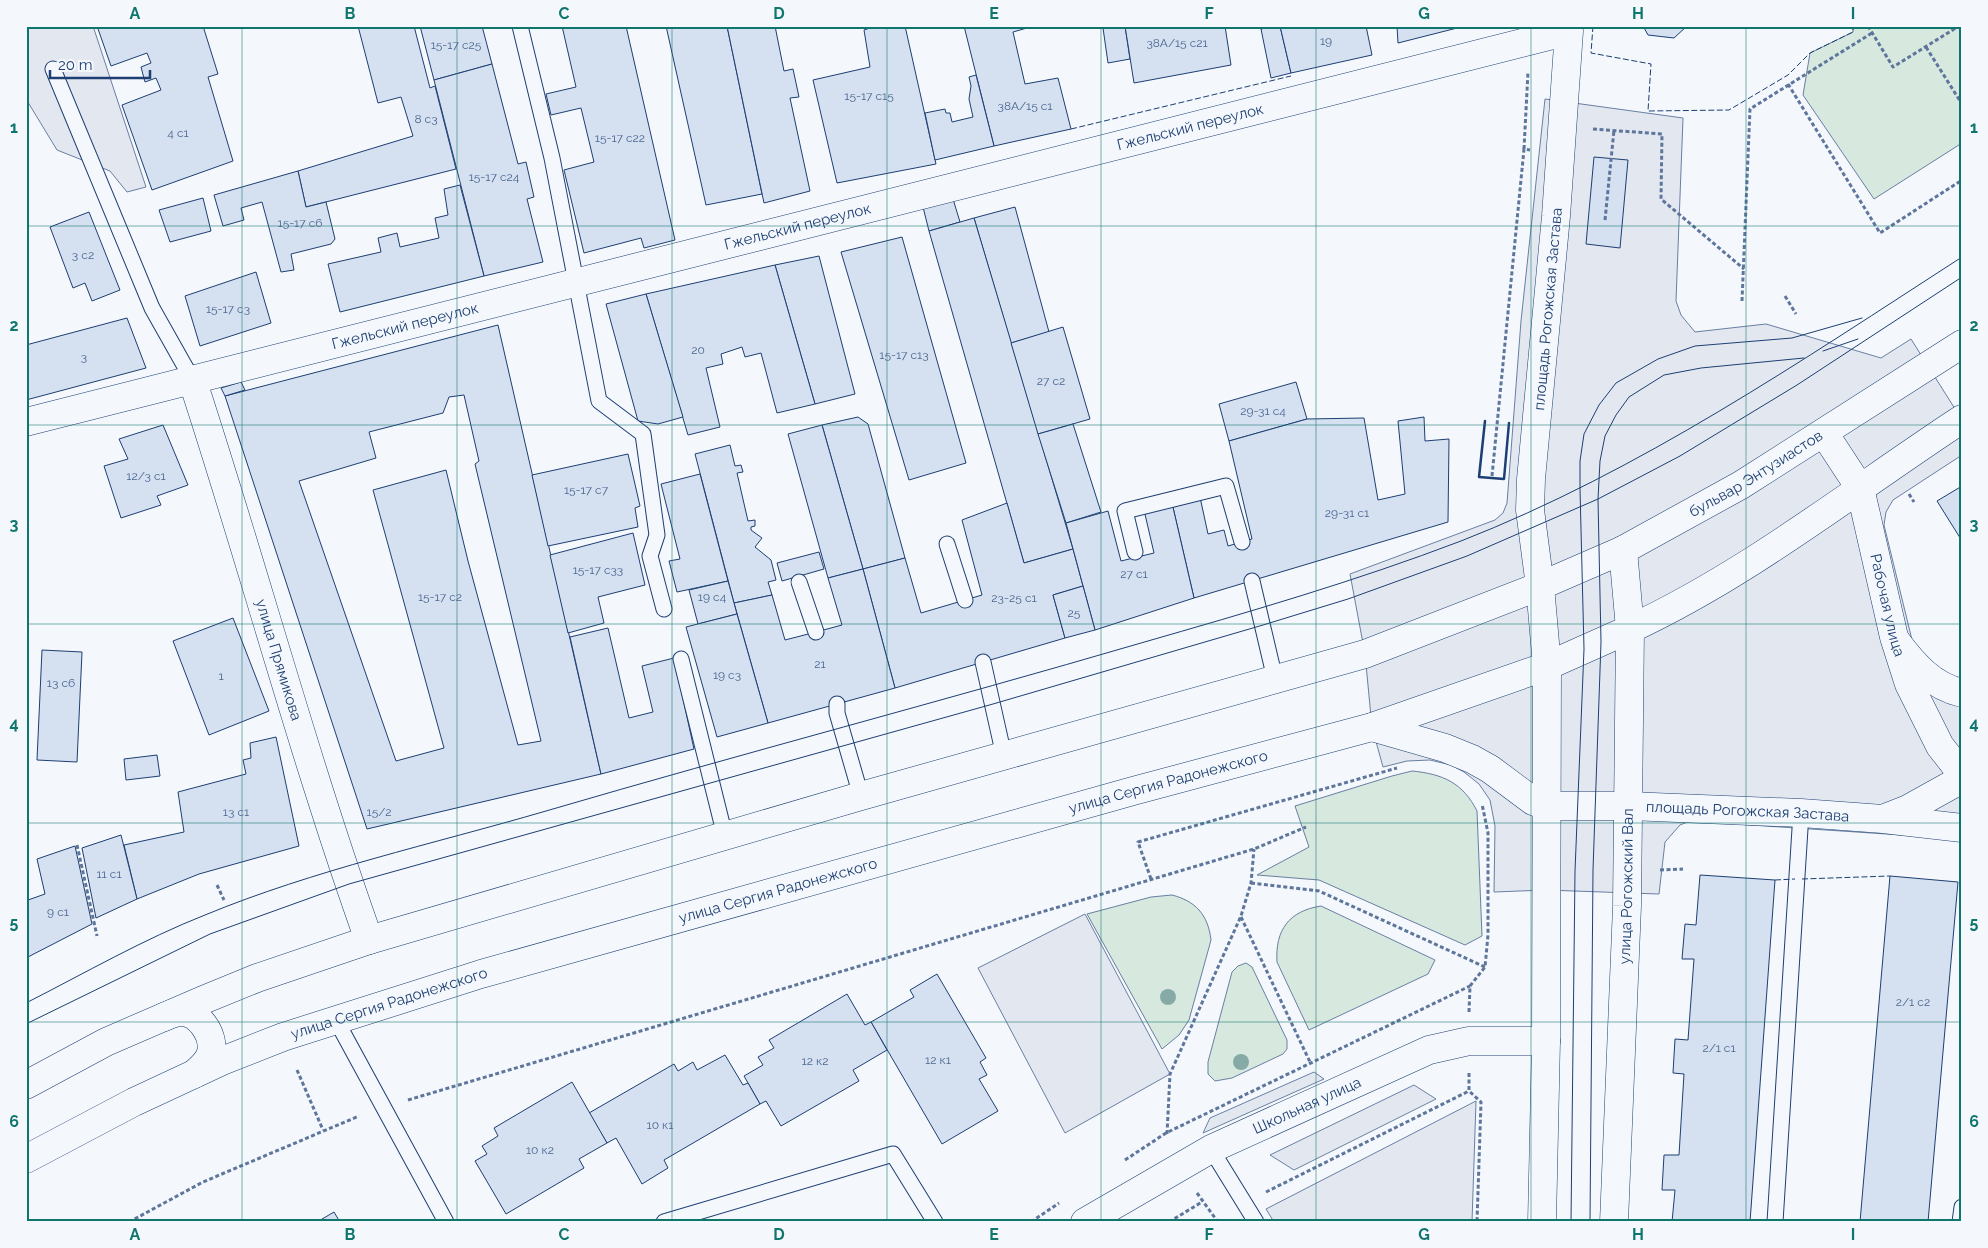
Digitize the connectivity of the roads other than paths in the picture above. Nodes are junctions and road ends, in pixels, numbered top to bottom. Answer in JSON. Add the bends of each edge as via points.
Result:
{"nodes":[{"id":1,"x":520,"y":26,"type":"edge"},
{"id":2,"x":1570,"y":31,"type":"joint"},
{"id":3,"x":53,"y":69,"type":"dead end"},
{"id":4,"x":578,"y":282,"type":"junction"},
{"id":5,"x":1962,"y":344,"type":"edge"},
{"id":6,"x":192,"y":379,"type":"junction"},
{"id":7,"x":1962,"y":419,"type":"edge"},
{"id":8,"x":26,"y":422,"type":"edge"},
{"id":9,"x":1824,"y":433,"type":"junction"},
{"id":10,"x":1860,"y":488,"type":"junction"},
{"id":11,"x":1242,"y":542,"type":"dead end"},
{"id":12,"x":947,"y":544,"type":"dead end"},
{"id":13,"x":1623,"y":550,"type":"junction"},
{"id":14,"x":1135,"y":552,"type":"dead end"},
{"id":15,"x":1252,"y":580,"type":"dead end"},
{"id":16,"x":799,"y":582,"type":"dead end"},
{"id":17,"x":1540,"y":586,"type":"junction"},
{"id":18,"x":965,"y":600,"type":"dead end"},
{"id":19,"x":664,"y":609,"type":"dead end"},
{"id":20,"x":1630,"y":629,"type":"junction"},
{"id":21,"x":816,"y":632,"type":"dead end"},
{"id":22,"x":1894,"y":637,"type":"junction"},
{"id":23,"x":681,"y":659,"type":"dead end"},
{"id":24,"x":983,"y":662,"type":"dead end"},
{"id":25,"x":1547,"y":666,"type":"junction"},
{"id":26,"x":1275,"y":679,"type":"junction"},
{"id":27,"x":1962,"y":693,"type":"edge"},
{"id":28,"x":837,"y":704,"type":"dead end"},
{"id":29,"x":1372,"y":727,"type":"junction"},
{"id":30,"x":1004,"y":756,"type":"junction"},
{"id":31,"x":1962,"y":774,"type":"edge"},
{"id":32,"x":1962,"y":779,"type":"edge"},
{"id":33,"x":861,"y":796,"type":"junction"},
{"id":34,"x":1547,"y":806,"type":"junction"},
{"id":35,"x":1629,"y":806,"type":"junction"},
{"id":36,"x":1800,"y":813,"type":"junction"},
{"id":37,"x":1883,"y":819,"type":"junction"},
{"id":38,"x":1962,"y":828,"type":"edge"},
{"id":39,"x":725,"y":836,"type":"junction"},
{"id":40,"x":369,"y":940,"type":"junction"},
{"id":41,"x":164,"y":1017,"type":"junction"},
{"id":42,"x":336,"y":1020,"type":"junction"},
{"id":43,"x":1546,"y":1041,"type":"junction"},
{"id":44,"x":194,"y":1074,"type":"junction"},
{"id":45,"x":26,"y":1085,"type":"edge"},
{"id":46,"x":1211,"y":1149,"type":"junction"},
{"id":47,"x":26,"y":1159,"type":"edge"},
{"id":48,"x":1962,"y":1207,"type":"edge"},
{"id":49,"x":446,"y":1222,"type":"edge"},
{"id":50,"x":664,"y":1222,"type":"edge"},
{"id":51,"x":935,"y":1222,"type":"edge"},
{"id":52,"x":1085,"y":1222,"type":"edge"},
{"id":53,"x":1256,"y":1222,"type":"edge"},
{"id":54,"x":1542,"y":1222,"type":"edge"},
{"id":55,"x":1614,"y":1222,"type":"edge"},
{"id":56,"x":1775,"y":1222,"type":"edge"},
{"id":57,"x":1960,"y":1222,"type":"edge"}],
"edges":[{"from":1,"to":4,"type":"lane"},
{"from":2,"to":4,"type":"main road","name":"Гжельский переулок"},
{"from":2,"to":17,"type":"main road","name":"площадь Рогожская Застава","via":[[1531,479],[1530,510]]},
{"from":3,"to":6,"type":"lane","via":[[152,308]]},
{"from":4,"to":6,"type":"main road","name":"Гжельский переулок"},
{"from":4,"to":19,"type":"lane","via":[[600,401],[643,434],[657,535],[650,556]]},
{"from":5,"to":9,"type":"main road","name":"бульвар Энтузиастов"},
{"from":6,"to":8,"type":"main road","name":"Гжельский переулок"},
{"from":6,"to":40,"type":"main road","name":"улица Прямикова","via":[[336,848]]},
{"from":7,"to":10,"type":"main road"},
{"from":9,"to":10,"type":"main road","name":"Рабочая улица"},
{"from":9,"to":13,"type":"main road","name":"бульвар Энтузиастов","via":[[1742,486]]},
{"from":10,"to":20,"type":"main road","via":[[1717,585]]},
{"from":10,"to":22,"type":"main road","name":"Рабочая улица"},
{"from":11,"to":14,"type":"lane","via":[[1226,486],[1125,511]]},
{"from":12,"to":18,"type":"lane"},
{"from":13,"to":17,"type":"main road","name":"бульвар Энтузиастов"},
{"from":13,"to":20,"type":"main road","name":"улица Рогожский Вал"},
{"from":15,"to":26,"type":"lane"},
{"from":16,"to":21,"type":"lane"},
{"from":17,"to":25,"type":"main road"},
{"from":17,"to":26,"type":"main road","via":[[1364,654]]},
{"from":20,"to":25,"type":"main road"},
{"from":20,"to":35,"type":"main road","name":"улица Рогожский Вал"},
{"from":22,"to":27,"type":"main road","via":[[1913,665],[1931,680]]},
{"from":22,"to":31,"type":"main road","name":"Рабочая улица","via":[[1909,684],[1924,715],[1940,746]]},
{"from":23,"to":39,"type":"lane"},
{"from":24,"to":30,"type":"lane"},
{"from":25,"to":29,"type":"main road","name":"улица Сергия Радонежского"},
{"from":25,"to":34,"type":"main road"},
{"from":26,"to":30,"type":"main road"},
{"from":28,"to":33,"type":"lane"},
{"from":29,"to":34,"type":"main road","name":"площадь Рогожская Застава","via":[[1472,758],[1533,801]]},
{"from":29,"to":42,"type":"main road","name":"улица Сергия Радонежского","via":[[1133,790],[481,974]]},
{"from":30,"to":33,"type":"main road"},
{"from":32,"to":37,"type":"main road"},
{"from":33,"to":39,"type":"main road"},
{"from":34,"to":35,"type":"main road","name":"площадь Рогожская Застава"},
{"from":34,"to":43,"type":"main road"},
{"from":35,"to":36,"type":"main road","name":"площадь Рогожская Застава"},
{"from":35,"to":55,"type":"main road","name":"улица Рогожский Вал"},
{"from":36,"to":37,"type":"main road","name":"площадь Рогожская Застава"},
{"from":36,"to":56,"type":"lane"},
{"from":37,"to":38,"type":"main road","name":"площадь Рогожская Застава"},
{"from":39,"to":40,"type":"main road"},
{"from":40,"to":41,"type":"main road","via":[[257,978]]},
{"from":41,"to":44,"type":"main road","via":[[180,1012],[191,1014],[207,1030],[211,1052],[206,1064]]},
{"from":41,"to":45,"type":"main road","via":[[106,1042]]},
{"from":42,"to":44,"type":"main road","name":"улица Сергия Радонежского","via":[[283,1037]]},
{"from":42,"to":49,"type":"lane"},
{"from":43,"to":46,"type":"main road","name":"Школьная улица","via":[[1469,1041],[1429,1050]]},
{"from":43,"to":54,"type":"main road"},
{"from":44,"to":47,"type":"main road","name":"улица Сергия Радонежского"},
{"from":46,"to":52,"type":"main road","name":"Школьная улица"},
{"from":46,"to":53,"type":"lane"},
{"from":48,"to":57,"type":"lane"},
{"from":50,"to":51,"type":"lane","via":[[893,1154]]}]}
